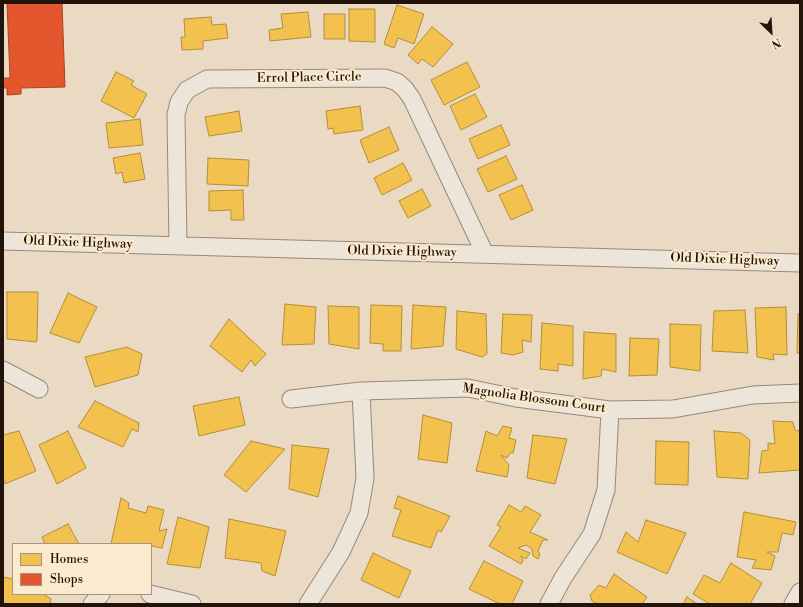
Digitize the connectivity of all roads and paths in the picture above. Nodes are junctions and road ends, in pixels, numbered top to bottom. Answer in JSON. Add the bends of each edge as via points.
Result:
{"nodes":[{"id":1,"x":3,"y":241,"type":"edge"},
{"id":2,"x":178,"y":246,"type":"junction"},
{"id":3,"x":485,"y":254,"type":"junction"},
{"id":4,"x":800,"y":263,"type":"edge"},
{"id":5,"x":3,"y":370,"type":"edge"},
{"id":6,"x":39,"y":389,"type":"dead end"},
{"id":7,"x":361,"y":391,"type":"junction"},
{"id":8,"x":800,"y":393,"type":"edge"},
{"id":9,"x":291,"y":398,"type":"dead end"},
{"id":10,"x":610,"y":410,"type":"junction"},
{"id":11,"x":800,"y":592,"type":"edge"},
{"id":12,"x":152,"y":594,"type":"edge"},
{"id":13,"x":100,"y":595,"type":"edge"},
{"id":14,"x":92,"y":604,"type":"edge"},
{"id":15,"x":192,"y":604,"type":"edge"},
{"id":16,"x":308,"y":604,"type":"edge"},
{"id":17,"x":549,"y":604,"type":"edge"},
{"id":18,"x":793,"y":604,"type":"edge"}],
"edges":[{"from":1,"to":2,"type":"street","name":"Old Dixie Highway"},
{"from":2,"to":3,"type":"street","name":"Old Dixie Highway"},
{"from":2,"to":3,"type":"street","name":"Errol Place Circle","via":[[176,115],[179,102],[187,90],[206,79],[385,78],[397,82],[412,99]]},
{"from":3,"to":4,"type":"street","name":"Old Dixie Highway"},
{"from":5,"to":6,"type":"street"},
{"from":7,"to":9,"type":"street","name":"Magnolia Blossom Court"},
{"from":7,"to":10,"type":"street","name":"Magnolia Blossom Court","via":[[468,388],[516,398]]},
{"from":7,"to":16,"type":"street","via":[[365,478],[359,513],[341,552]]},
{"from":8,"to":10,"type":"street","name":"Magnolia Blossom Court","via":[[753,395],[673,409]]},
{"from":10,"to":17,"type":"street","via":[[606,490],[592,534]]},
{"from":11,"to":18,"type":"street"},
{"from":12,"to":15,"type":"street"},
{"from":13,"to":14,"type":"street"}]}
